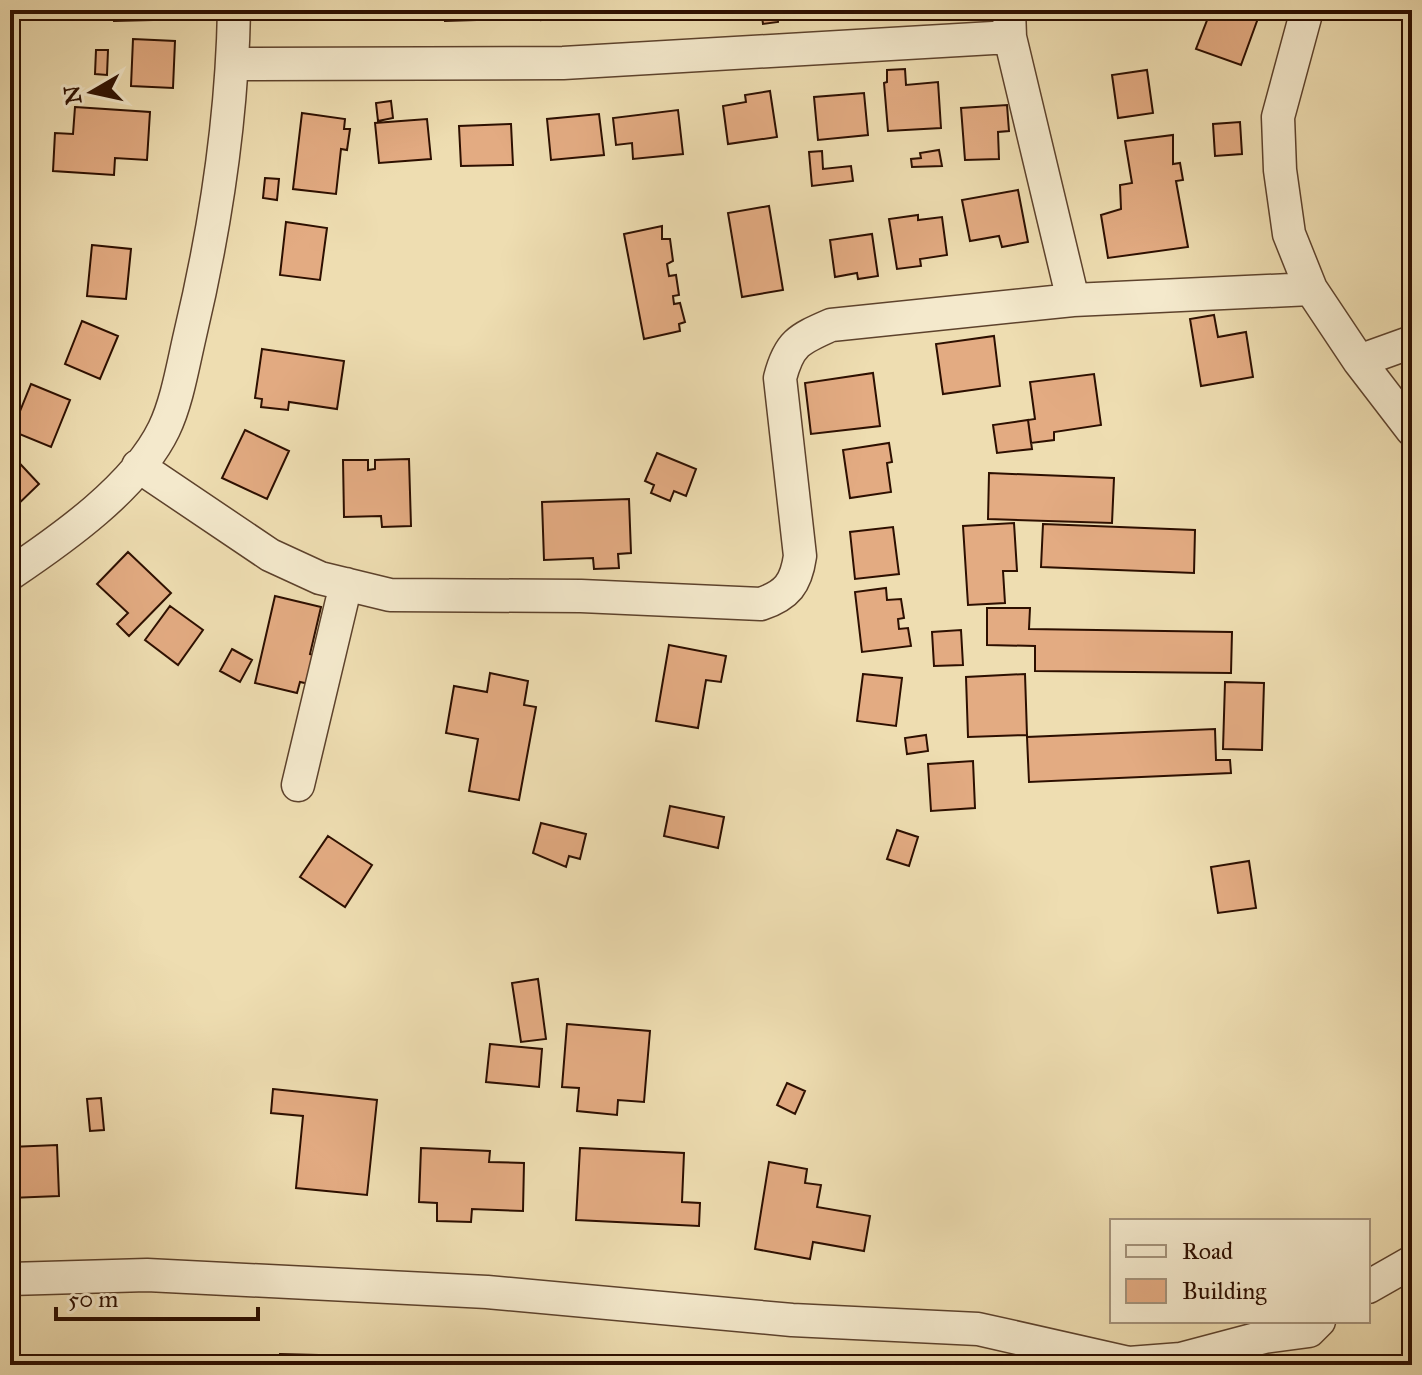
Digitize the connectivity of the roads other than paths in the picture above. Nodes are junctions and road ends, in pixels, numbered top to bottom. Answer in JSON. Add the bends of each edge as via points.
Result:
{"nodes":[{"id":1,"x":234,"y":10,"type":"edge"},
{"id":2,"x":1307,"y":10,"type":"edge"},
{"id":3,"x":1015,"y":19,"type":"edge"},
{"id":4,"x":233,"y":64,"type":"junction"},
{"id":5,"x":1311,"y":289,"type":"junction"},
{"id":6,"x":1073,"y":300,"type":"junction"},
{"id":7,"x":1412,"y":342,"type":"edge"},
{"id":8,"x":1359,"y":361,"type":"junction"},
{"id":9,"x":1412,"y":430,"type":"edge"},
{"id":10,"x":138,"y":466,"type":"junction"},
{"id":11,"x":10,"y":574,"type":"edge"},
{"id":12,"x":346,"y":584,"type":"junction"},
{"id":13,"x":298,"y":785,"type":"dead end"},
{"id":14,"x":1412,"y":1262,"type":"edge"},
{"id":15,"x":10,"y":1279,"type":"edge"},
{"id":16,"x":1370,"y":1286,"type":"edge"},
{"id":17,"x":1317,"y":1323,"type":"edge"}],
"edges":[{"from":1,"to":4,"type":"street"},
{"from":2,"to":5,"type":"street","via":[[1278,117],[1289,234]]},
{"from":3,"to":4,"type":"street","via":[[563,63]]},
{"from":3,"to":6,"type":"street"},
{"from":4,"to":10,"type":"street","via":[[206,268],[186,355],[164,429]]},
{"from":5,"to":6,"type":"street"},
{"from":5,"to":8,"type":"street"},
{"from":6,"to":12,"type":"street","via":[[831,325],[787,353],[780,378],[800,556],[797,578],[782,597],[761,604],[728,604],[581,596],[390,595]]},
{"from":7,"to":8,"type":"street"},
{"from":8,"to":9,"type":"street"},
{"from":10,"to":11,"type":"street","via":[[99,507]]},
{"from":10,"to":12,"type":"street","via":[[270,555]]},
{"from":12,"to":13,"type":"street"},
{"from":14,"to":16,"type":"street"},
{"from":15,"to":17,"type":"street","via":[[163,1276],[487,1292],[792,1320],[978,1329],[1129,1363],[1181,1359],[1309,1331]]}]}
